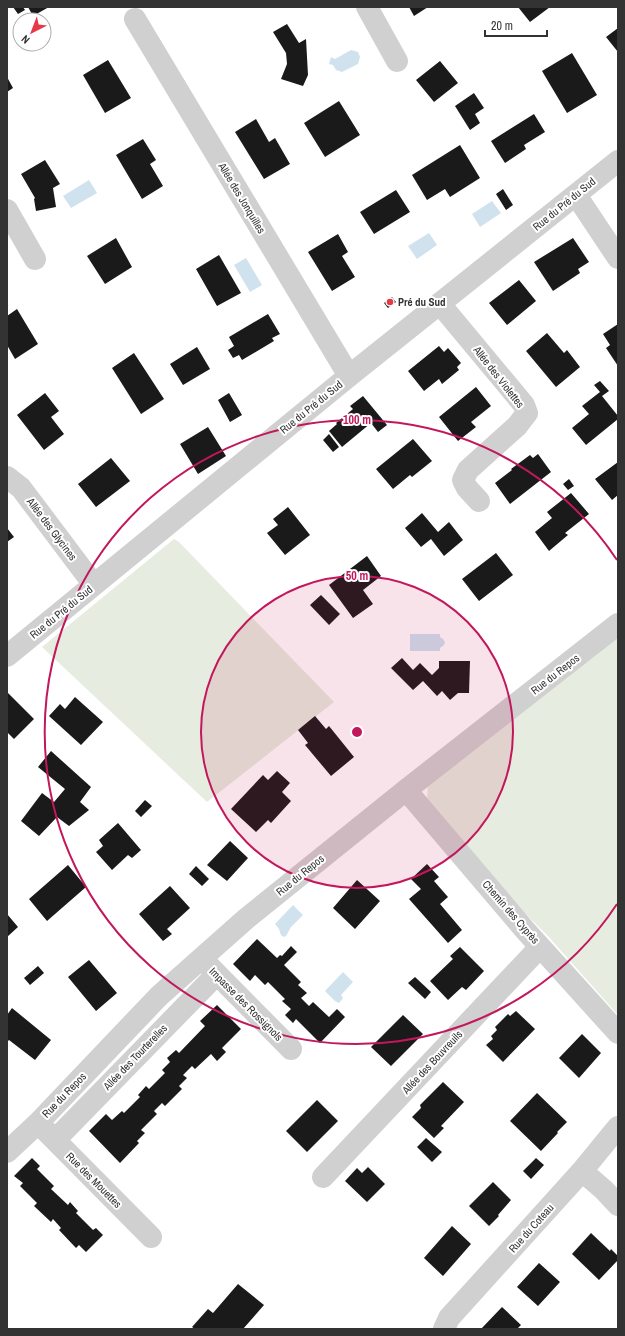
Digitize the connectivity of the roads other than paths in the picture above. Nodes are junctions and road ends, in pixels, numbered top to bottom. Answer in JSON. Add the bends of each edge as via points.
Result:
{"nodes":[{"id":1,"x":367,"y":7,"type":"edge"},
{"id":2,"x":134,"y":19,"type":"dead end"},
{"id":3,"x":397,"y":61,"type":"dead end"},
{"id":4,"x":618,"y":161,"type":"edge"},
{"id":5,"x":576,"y":195,"type":"junction"},
{"id":6,"x":7,"y":210,"type":"edge"},
{"id":7,"x":618,"y":258,"type":"edge"},
{"id":8,"x":35,"y":259,"type":"dead end"},
{"id":9,"x":440,"y":304,"type":"junction"},
{"id":10,"x":349,"y":376,"type":"junction"},
{"id":11,"x":7,"y":477,"type":"edge"},
{"id":12,"x":479,"y":501,"type":"dead end"},
{"id":13,"x":94,"y":585,"type":"junction"},
{"id":14,"x":618,"y":624,"type":"edge"},
{"id":15,"x":7,"y":656,"type":"edge"},
{"id":16,"x":406,"y":790,"type":"junction"},
{"id":17,"x":540,"y":947,"type":"junction"},
{"id":18,"x":201,"y":958,"type":"junction"},
{"id":19,"x":216,"y":975,"type":"junction"},
{"id":20,"x":618,"y":1033,"type":"edge"},
{"id":21,"x":291,"y":1049,"type":"dead end"},
{"id":22,"x":38,"y":1123,"type":"junction"},
{"id":23,"x":618,"y":1127,"type":"edge"},
{"id":24,"x":55,"y":1140,"type":"junction"},
{"id":25,"x":7,"y":1152,"type":"edge"},
{"id":26,"x":582,"y":1171,"type":"junction"},
{"id":27,"x":323,"y":1177,"type":"dead end"},
{"id":28,"x":618,"y":1205,"type":"edge"},
{"id":29,"x":151,"y":1237,"type":"dead end"},
{"id":30,"x":444,"y":1329,"type":"edge"}],
"edges":[{"from":1,"to":3,"type":"street"},
{"from":2,"to":10,"type":"street","name":"Allée des Jonquilles"},
{"from":4,"to":5,"type":"street","name":"Rue du Pré du Sud"},
{"from":5,"to":7,"type":"street"},
{"from":5,"to":9,"type":"street","name":"Rue du Pré du Sud"},
{"from":6,"to":8,"type":"street"},
{"from":9,"to":10,"type":"street","name":"Rue du Pré du Sud"},
{"from":9,"to":12,"type":"street","name":"Allée des Violettes","via":[[524,405],[527,413],[517,426],[468,470],[463,480]]},
{"from":10,"to":13,"type":"street","name":"Rue du Pré du Sud"},
{"from":11,"to":13,"type":"street","name":"Allée des Glycines","via":[[21,488]]},
{"from":13,"to":15,"type":"street","name":"Rue du Pré du Sud"},
{"from":14,"to":16,"type":"street","name":"Rue du Repos"},
{"from":16,"to":17,"type":"street","name":"Chemin des Cyprès"},
{"from":16,"to":18,"type":"street","name":"Rue du Repos"},
{"from":17,"to":20,"type":"street","name":"Chemin des Cyprès"},
{"from":17,"to":27,"type":"street","name":"Allée des Bouvreuils"},
{"from":18,"to":19,"type":"street","name":"Impasse des Rossignols"},
{"from":18,"to":22,"type":"street","name":"Rue du Repos","via":[[159,996]]},
{"from":19,"to":21,"type":"street","name":"Impasse des Rossignols"},
{"from":19,"to":24,"type":"street","name":"Allée des Tourterelles"},
{"from":22,"to":24,"type":"street","name":"Rue des Mouettes"},
{"from":22,"to":25,"type":"street","name":"Rue du Repos"},
{"from":23,"to":26,"type":"street","name":"Rue du Coteau"},
{"from":24,"to":29,"type":"street","name":"Rue des Mouettes"},
{"from":26,"to":28,"type":"street"},
{"from":26,"to":30,"type":"street","name":"Rue du Coteau","via":[[449,1318]]}]}
